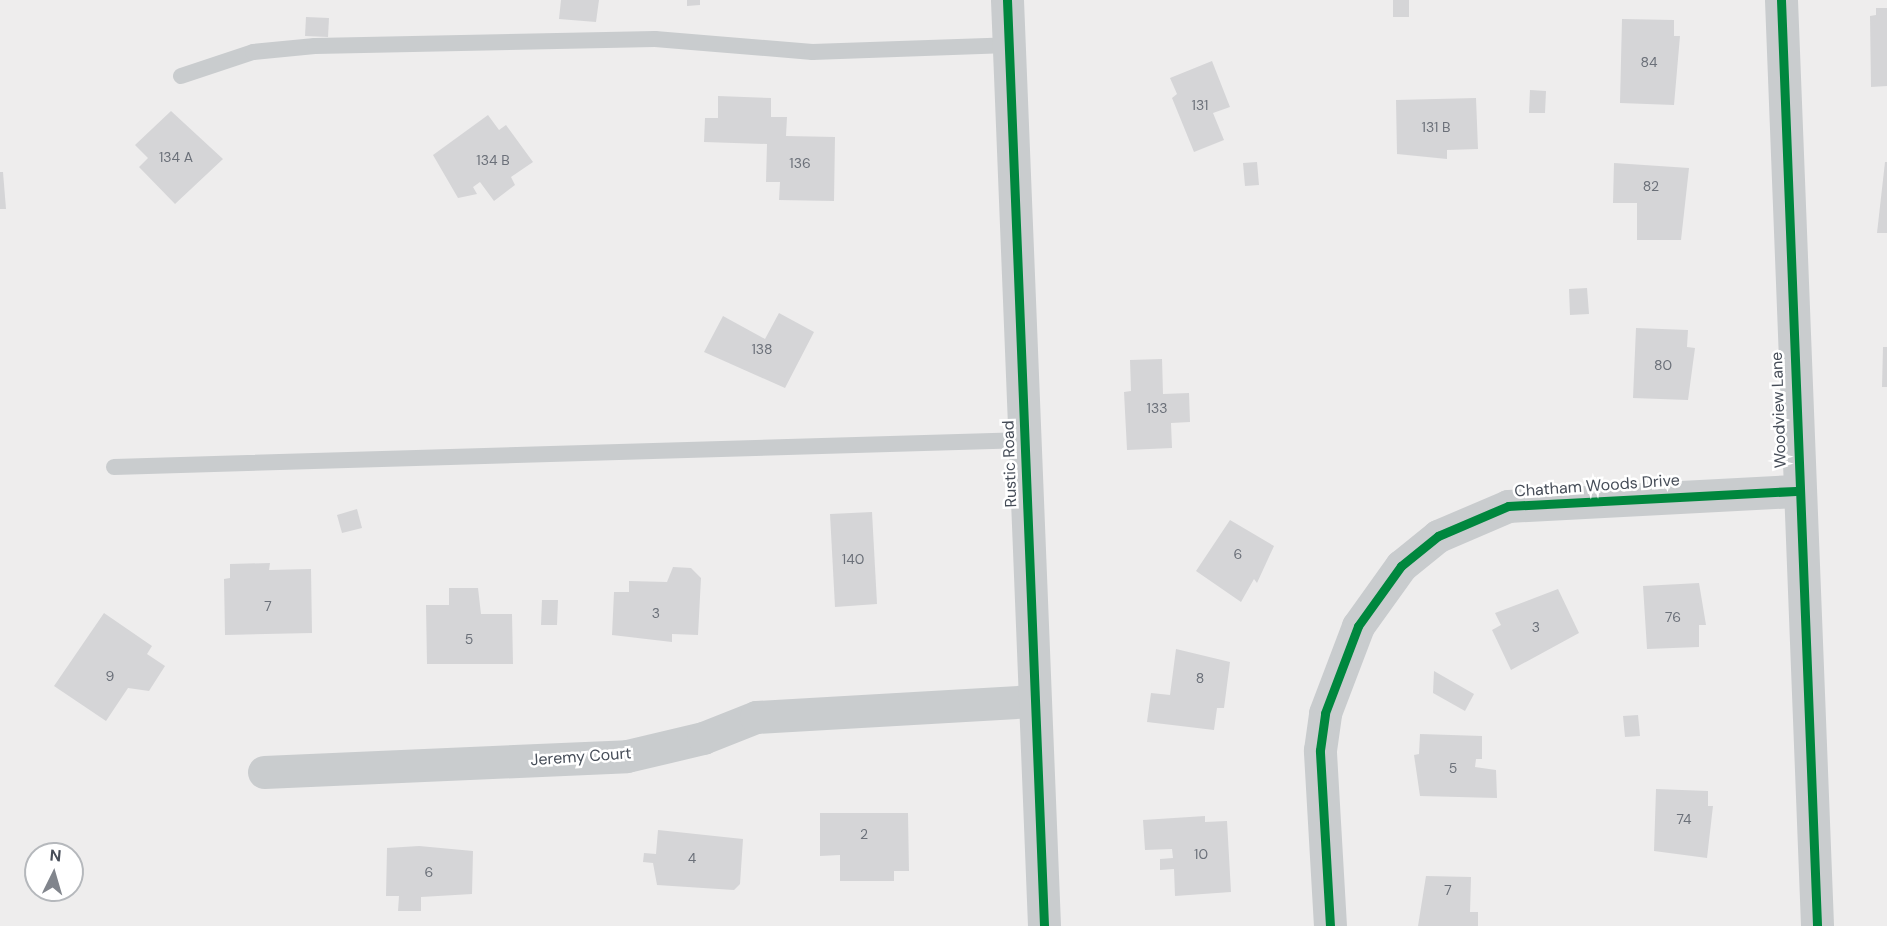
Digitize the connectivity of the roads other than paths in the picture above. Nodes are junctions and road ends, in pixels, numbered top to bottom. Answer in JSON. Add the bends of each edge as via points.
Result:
{"nodes":[{"id":1,"x":1007,"y":0,"type":"edge"},
{"id":2,"x":1780,"y":0,"type":"edge"},
{"id":3,"x":1009,"y":45,"type":"junction"},
{"id":4,"x":181,"y":76,"type":"dead end"},
{"id":5,"x":1024,"y":440,"type":"junction"},
{"id":6,"x":114,"y":467,"type":"dead end"},
{"id":7,"x":1796,"y":490,"type":"junction"},
{"id":8,"x":1035,"y":701,"type":"junction"},
{"id":9,"x":264,"y":772,"type":"dead end"},
{"id":10,"x":1044,"y":926,"type":"edge"},
{"id":11,"x":1330,"y":926,"type":"edge"},
{"id":12,"x":1817,"y":926,"type":"edge"}],
"edges":[{"from":1,"to":3,"type":"street","name":"Rustic Road"},
{"from":2,"to":7,"type":"street","name":"Woodview Lane"},
{"from":3,"to":4,"type":"lane","via":[[812,52],[655,39],[315,46],[253,52]]},
{"from":3,"to":5,"type":"street","name":"Rustic Road"},
{"from":5,"to":6,"type":"lane"},
{"from":5,"to":8,"type":"street","name":"Rustic Road"},
{"from":7,"to":11,"type":"street","name":"Chatham Woods Drive","via":[[1508,506],[1445,532],[1401,567],[1358,626],[1325,713],[1320,750]]},
{"from":7,"to":12,"type":"street","name":"Woodview Lane"},
{"from":8,"to":9,"type":"street","name":"Jeremy Court","via":[[756,717],[703,738],[627,756]]},
{"from":8,"to":10,"type":"street","name":"Rustic Road"}]}
